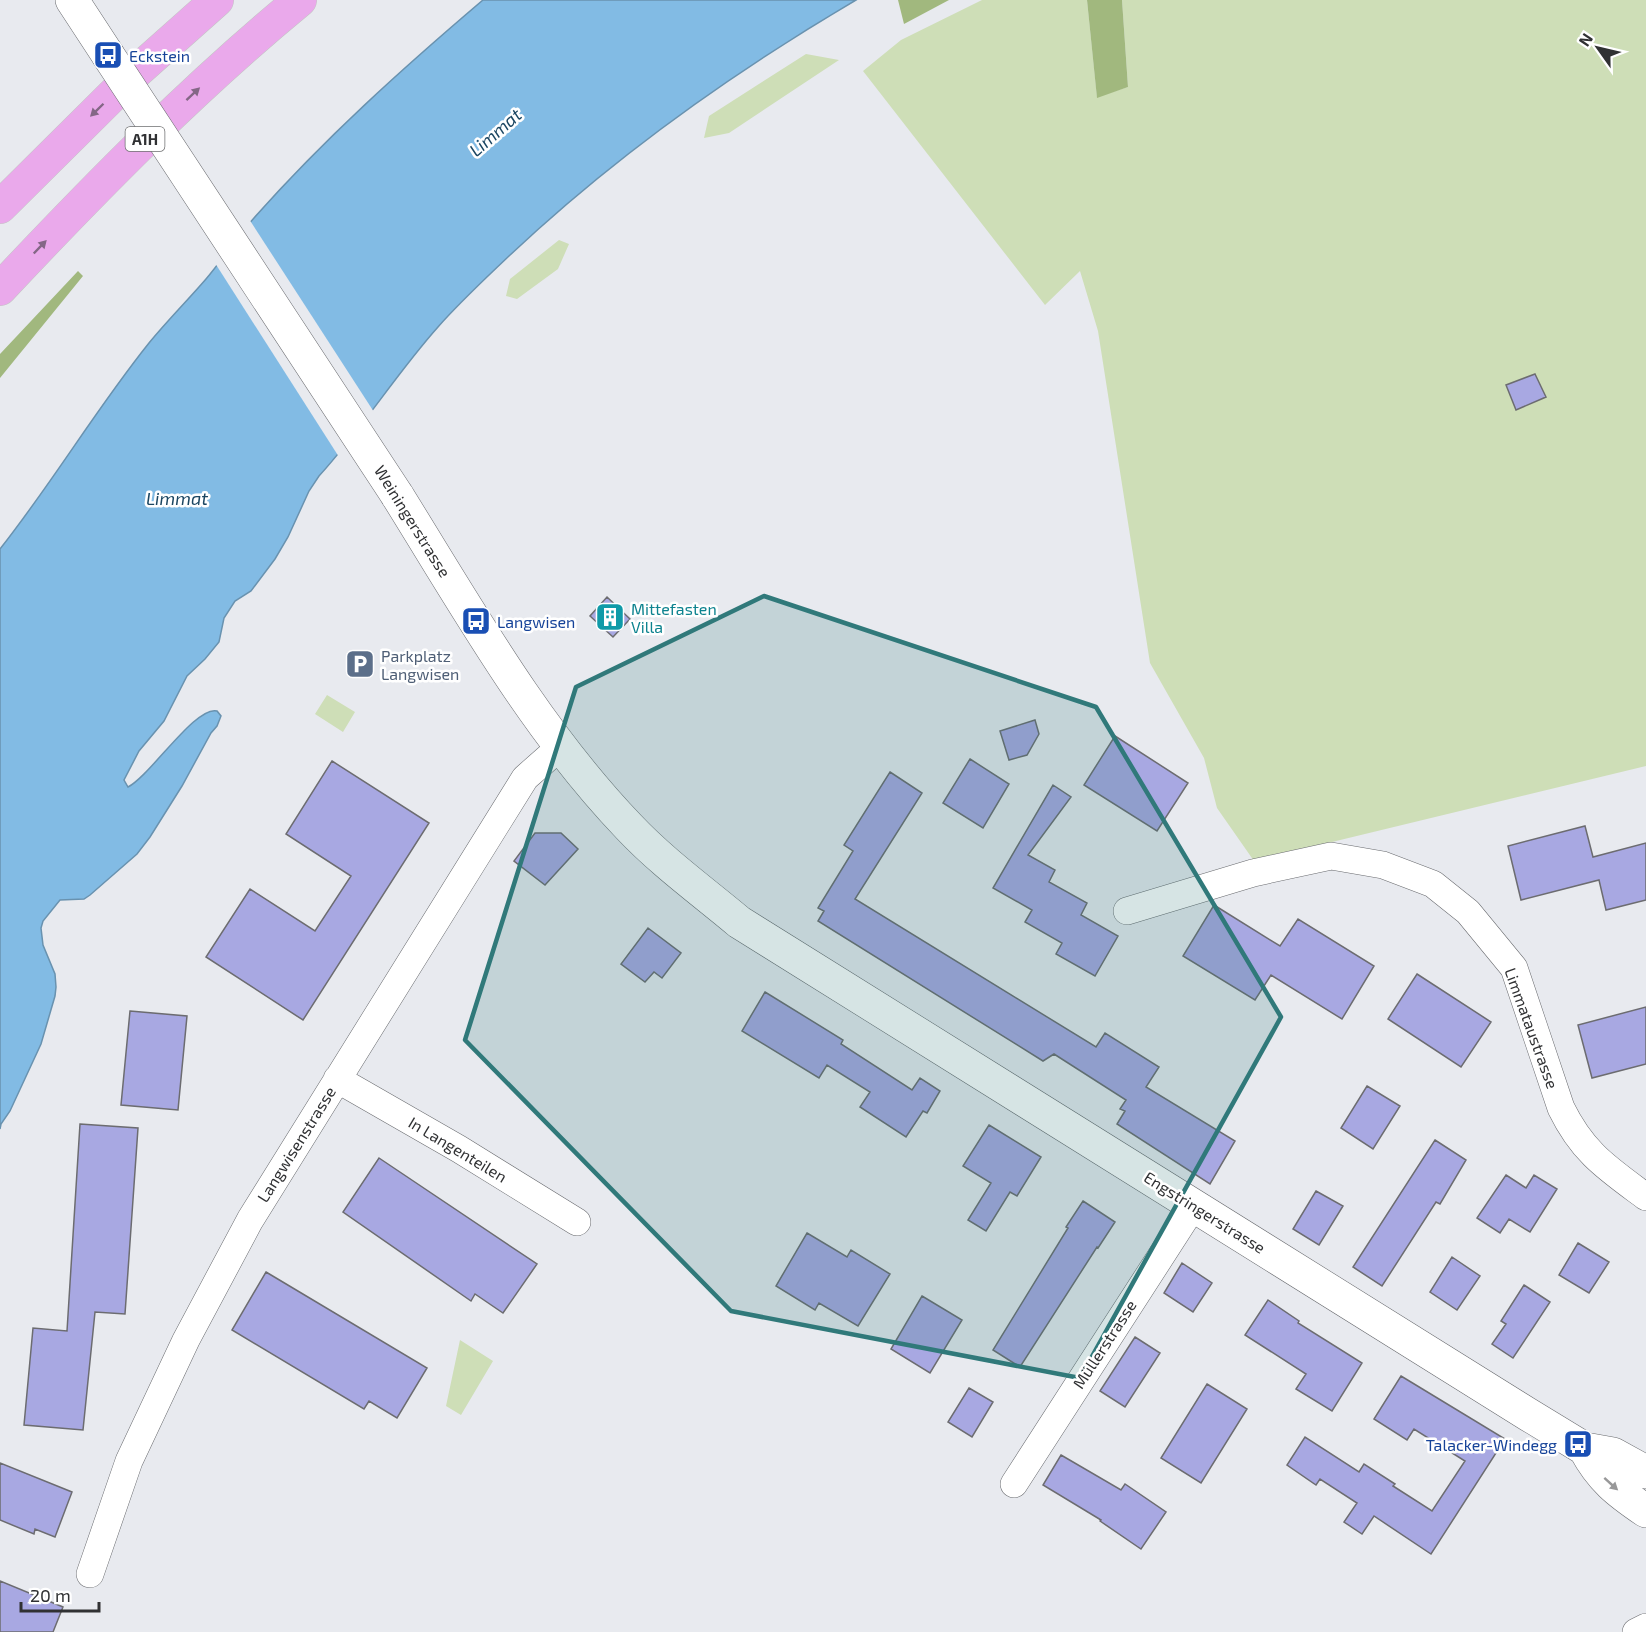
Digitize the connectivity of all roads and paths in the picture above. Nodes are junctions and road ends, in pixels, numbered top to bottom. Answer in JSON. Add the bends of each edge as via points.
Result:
{"nodes":[{"id":1,"x":72,"y":0,"type":"edge"},
{"id":2,"x":217,"y":0,"type":"edge"},
{"id":3,"x":300,"y":0,"type":"edge"},
{"id":4,"x":0,"y":207,"type":"edge"},
{"id":5,"x":0,"y":289,"type":"edge"},
{"id":6,"x":560,"y":747,"type":"junction"},
{"id":7,"x":1126,"y":912,"type":"dead end"},
{"id":8,"x":826,"y":975,"type":"joint"},
{"id":9,"x":337,"y":1079,"type":"junction"},
{"id":10,"x":1646,"y":1197,"type":"edge"},
{"id":11,"x":1194,"y":1205,"type":"junction"},
{"id":12,"x":577,"y":1222,"type":"dead end"},
{"id":13,"x":1585,"y":1449,"type":"junction"},
{"id":14,"x":1646,"y":1472,"type":"edge"},
{"id":15,"x":1014,"y":1484,"type":"dead end"},
{"id":16,"x":1646,"y":1511,"type":"edge"},
{"id":17,"x":90,"y":1574,"type":"dead end"},
{"id":18,"x":1646,"y":1626,"type":"edge"},
{"id":19,"x":1636,"y":1632,"type":"edge"}],
"edges":[{"from":1,"to":6,"type":"main road","name":"Weiningerstrasse","bridge":true},
{"from":2,"to":4,"type":"highway","one_way":true,"via":[[126,82]]},
{"from":5,"to":3,"type":"highway","number":"A1H","one_way":true,"via":[[139,146]]},
{"from":6,"to":8,"type":"main road","name":"Weiningerstrasse","via":[[629,828],[670,865],[740,922]]},
{"from":6,"to":9,"type":"street","name":"Langwisenstrasse","via":[[525,778]]},
{"from":7,"to":10,"type":"street","name":"Limmataustrasse","via":[[1253,873],[1331,856],[1383,865],[1433,884],[1468,912],[1514,968],[1571,1129],[1589,1153]]},
{"from":8,"to":11,"type":"main road","name":"Engstringerstrasse"},
{"from":9,"to":12,"type":"street","name":"In Langenteilen"},
{"from":9,"to":17,"type":"street","name":"Langwisenstrasse","via":[[250,1220],[186,1340],[129,1461]]},
{"from":11,"to":13,"type":"main road","name":"Engstringerstrasse"},
{"from":11,"to":15,"type":"street","name":"Müllerstrasse"},
{"from":13,"to":14,"type":"main road","name":"Engstringerstrasse","via":[[1613,1454]]},
{"from":13,"to":16,"type":"main road","name":"Engstringerstrasse","one_way":true,"via":[[1606,1481]]},
{"from":18,"to":19,"type":"street"}]}
